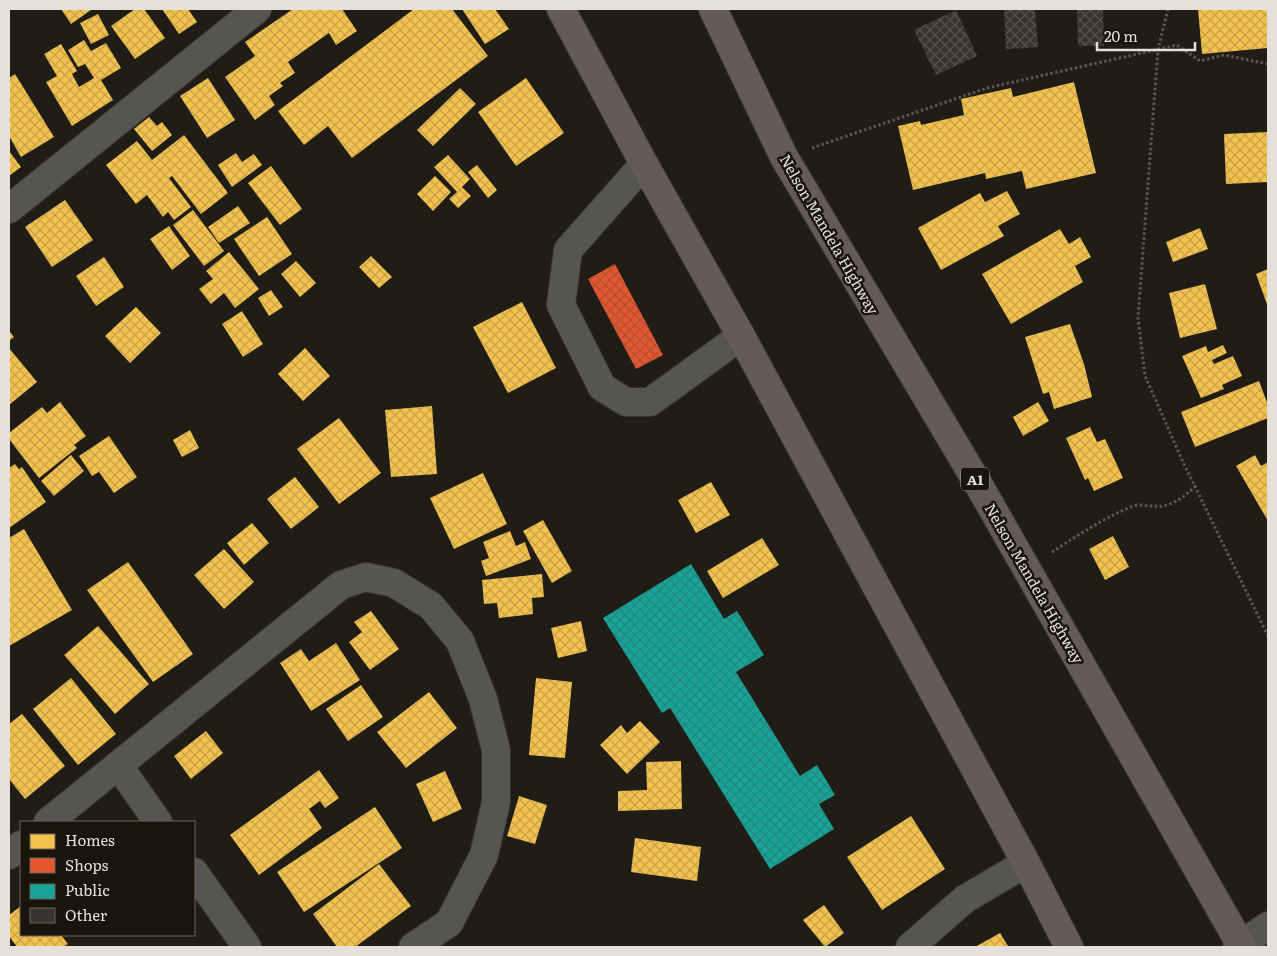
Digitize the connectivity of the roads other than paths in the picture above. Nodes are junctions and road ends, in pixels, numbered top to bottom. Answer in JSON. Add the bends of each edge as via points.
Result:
{"nodes":[{"id":1,"x":257,"y":9,"type":"edge"},
{"id":2,"x":561,"y":9,"type":"edge"},
{"id":3,"x":713,"y":9,"type":"edge"},
{"id":4,"x":644,"y":164,"type":"junction"},
{"id":5,"x":9,"y":209,"type":"edge"},
{"id":6,"x":741,"y":336,"type":"junction"},
{"id":7,"x":118,"y":765,"type":"junction"},
{"id":8,"x":49,"y":821,"type":"edge"},
{"id":9,"x":157,"y":821,"type":"edge"},
{"id":10,"x":1026,"y":863,"type":"junction"},
{"id":11,"x":195,"y":873,"type":"edge"},
{"id":12,"x":1268,"y":926,"type":"edge"},
{"id":13,"x":1240,"y":946,"type":"edge"},
{"id":14,"x":247,"y":947,"type":"edge"},
{"id":15,"x":413,"y":947,"type":"edge"},
{"id":16,"x":910,"y":947,"type":"edge"},
{"id":17,"x":1069,"y":947,"type":"edge"}],
"edges":[{"from":1,"to":5,"type":"street"},
{"from":2,"to":4,"type":"highway"},
{"from":3,"to":13,"type":"highway","name":"Nelson Mandela Highway","number":"A1","via":[[784,157],[980,487]]},
{"from":4,"to":6,"type":"highway"},
{"from":4,"to":6,"type":"street","via":[[568,250],[561,305],[602,387],[626,402],[650,402]]},
{"from":6,"to":10,"type":"highway"},
{"from":7,"to":8,"type":"street"},
{"from":7,"to":9,"type":"street"},
{"from":7,"to":15,"type":"street","via":[[340,585],[366,577],[394,582],[430,606],[460,641],[483,698],[496,750],[496,802],[484,855],[449,923]]},
{"from":10,"to":16,"type":"street","via":[[965,899]]},
{"from":10,"to":17,"type":"highway"},
{"from":11,"to":14,"type":"street"},
{"from":12,"to":13,"type":"street"}]}
